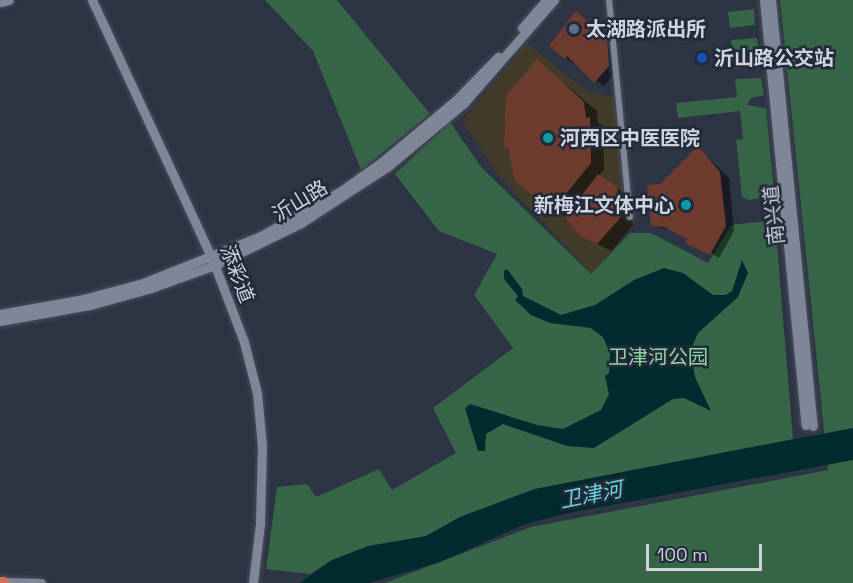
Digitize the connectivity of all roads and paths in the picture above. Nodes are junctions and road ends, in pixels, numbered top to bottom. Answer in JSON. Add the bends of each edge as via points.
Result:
{"nodes":[{"id":1,"x":9,"y":0,"type":"edge"},
{"id":2,"x":92,"y":0,"type":"edge"},
{"id":3,"x":546,"y":0,"type":"edge"},
{"id":4,"x":554,"y":0,"type":"edge"},
{"id":5,"x":609,"y":0,"type":"edge"},
{"id":6,"x":764,"y":0,"type":"edge"},
{"id":7,"x":771,"y":0,"type":"edge"},
{"id":8,"x":0,"y":2,"type":"edge"},
{"id":9,"x":630,"y":217,"type":"dead end"},
{"id":10,"x":214,"y":261,"type":"junction"},
{"id":11,"x":0,"y":314,"type":"edge"},
{"id":12,"x":0,"y":321,"type":"edge"},
{"id":13,"x":1,"y":583,"type":"edge"},
{"id":14,"x":41,"y":583,"type":"edge"},
{"id":15,"x":253,"y":583,"type":"edge"}],
"edges":[{"from":1,"to":8,"type":"street"},
{"from":2,"to":10,"type":"street","name":"添彩道"},
{"from":3,"to":10,"type":"street","name":"沂山路","via":[[474,83],[383,161],[285,223]]},
{"from":4,"to":10,"type":"street","name":"沂山路","via":[[481,86],[404,154],[301,223]]},
{"from":5,"to":9,"type":"street"},
{"from":6,"to":7,"type":"street","name":"南兴道","via":[[809,425]]},
{"from":10,"to":11,"type":"street","name":"沂山路","via":[[113,291]]},
{"from":10,"to":12,"type":"street","name":"沂山路","via":[[90,305]]},
{"from":10,"to":15,"type":"street","name":"添彩道","via":[[244,342],[257,393],[262,490]]},
{"from":13,"to":14,"type":"street"}]}
